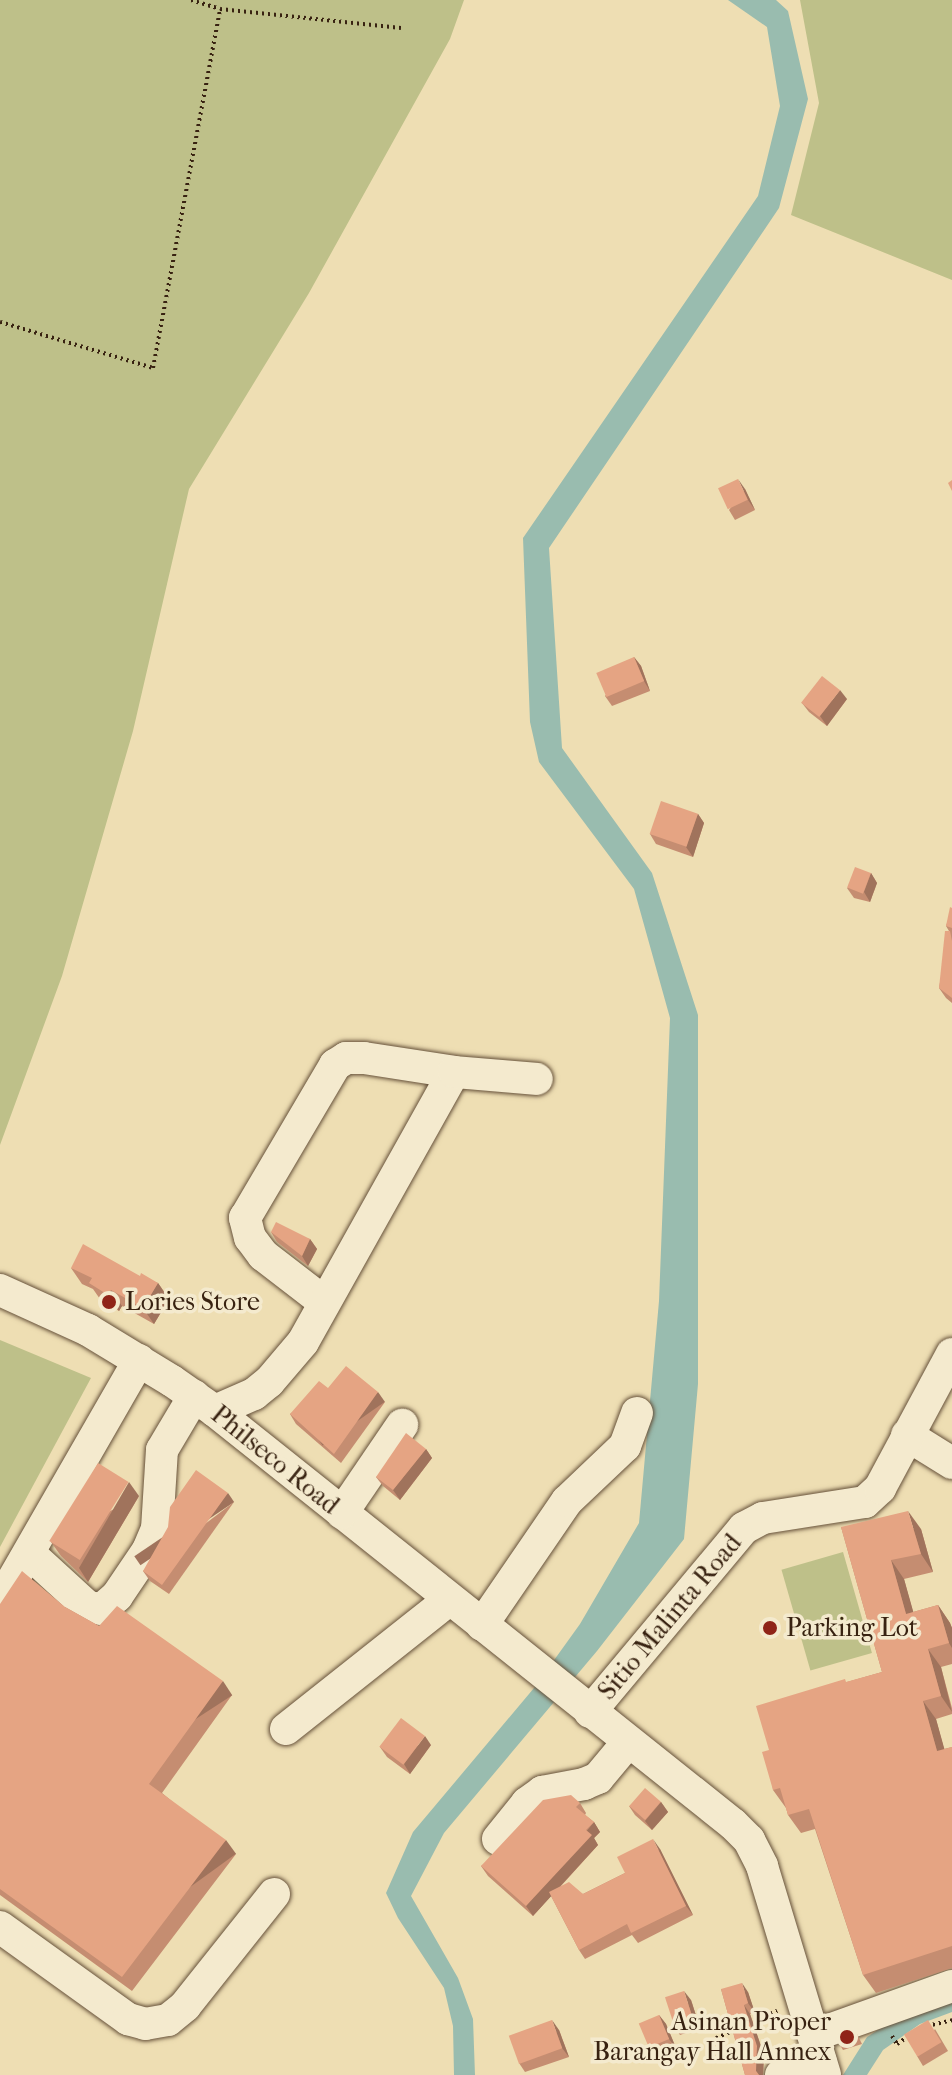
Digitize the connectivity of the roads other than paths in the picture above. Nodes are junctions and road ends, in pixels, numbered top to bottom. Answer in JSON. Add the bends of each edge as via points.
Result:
{"nodes":[{"id":1,"x":454,"y":1072,"type":"junction"},
{"id":2,"x":537,"y":1079,"type":"dead end"},
{"id":3,"x":0,"y":1290,"type":"edge"},
{"id":4,"x":324,"y":1302,"type":"junction"},
{"id":5,"x":952,"y":1354,"type":"edge"},
{"id":6,"x":139,"y":1360,"type":"junction"},
{"id":7,"x":204,"y":1404,"type":"junction"},
{"id":8,"x":637,"y":1413,"type":"dead end"},
{"id":9,"x":402,"y":1425,"type":"dead end"},
{"id":10,"x":907,"y":1435,"type":"junction"},
{"id":11,"x":952,"y":1463,"type":"edge"},
{"id":12,"x":342,"y":1513,"type":"junction"},
{"id":13,"x":29,"y":1553,"type":"junction"},
{"id":14,"x":450,"y":1599,"type":"junction"},
{"id":15,"x":0,"y":1602,"type":"edge"},
{"id":16,"x":482,"y":1625,"type":"junction"},
{"id":17,"x":586,"y":1708,"type":"junction"},
{"id":18,"x":286,"y":1729,"type":"dead end"},
{"id":19,"x":628,"y":1742,"type":"junction"},
{"id":20,"x":498,"y":1839,"type":"dead end"},
{"id":21,"x":274,"y":1894,"type":"dead end"},
{"id":22,"x":0,"y":1927,"type":"edge"},
{"id":23,"x":952,"y":1986,"type":"edge"},
{"id":24,"x":820,"y":2057,"type":"edge"},
{"id":25,"x":781,"y":2075,"type":"edge"}],
"edges":[{"from":1,"to":2,"type":"street"},
{"from":1,"to":4,"type":"street"},
{"from":1,"to":4,"type":"street","via":[[364,1058],[346,1058],[335,1065],[245,1218],[250,1238],[263,1255]]},
{"from":3,"to":6,"type":"street","name":"Philseco Road"},
{"from":4,"to":7,"type":"street","via":[[303,1342],[254,1394]]},
{"from":5,"to":10,"type":"street","name":"Sitio Malinta Road"},
{"from":6,"to":7,"type":"street","name":"Philseco Road"},
{"from":6,"to":13,"type":"street"},
{"from":7,"to":12,"type":"street","name":"Philseco Road"},
{"from":7,"to":13,"type":"street","via":[[162,1450],[157,1529],[117,1596],[102,1609],[88,1607]]},
{"from":8,"to":16,"type":"street","via":[[625,1446],[567,1501]]},
{"from":9,"to":12,"type":"street"},
{"from":10,"to":11,"type":"street"},
{"from":10,"to":17,"type":"street","name":"Sitio Malinta Road","via":[[880,1488],[865,1502],[763,1518],[744,1528]]},
{"from":12,"to":14,"type":"street","name":"Philseco Road"},
{"from":13,"to":15,"type":"street"},
{"from":14,"to":16,"type":"street","name":"Philseco Road"},
{"from":14,"to":18,"type":"street"},
{"from":16,"to":17,"type":"street","name":"Philseco Road"},
{"from":17,"to":19,"type":"street","name":"Philseco Road"},
{"from":19,"to":20,"type":"street","via":[[598,1778],[542,1792],[527,1803]]},
{"from":19,"to":24,"type":"street","name":"Philseco Road","via":[[749,1840],[762,1866]]},
{"from":21,"to":22,"type":"street","via":[[185,2006],[168,2020],[145,2024],[128,2019]]},
{"from":23,"to":24,"type":"street"},
{"from":24,"to":25,"type":"street"}]}
